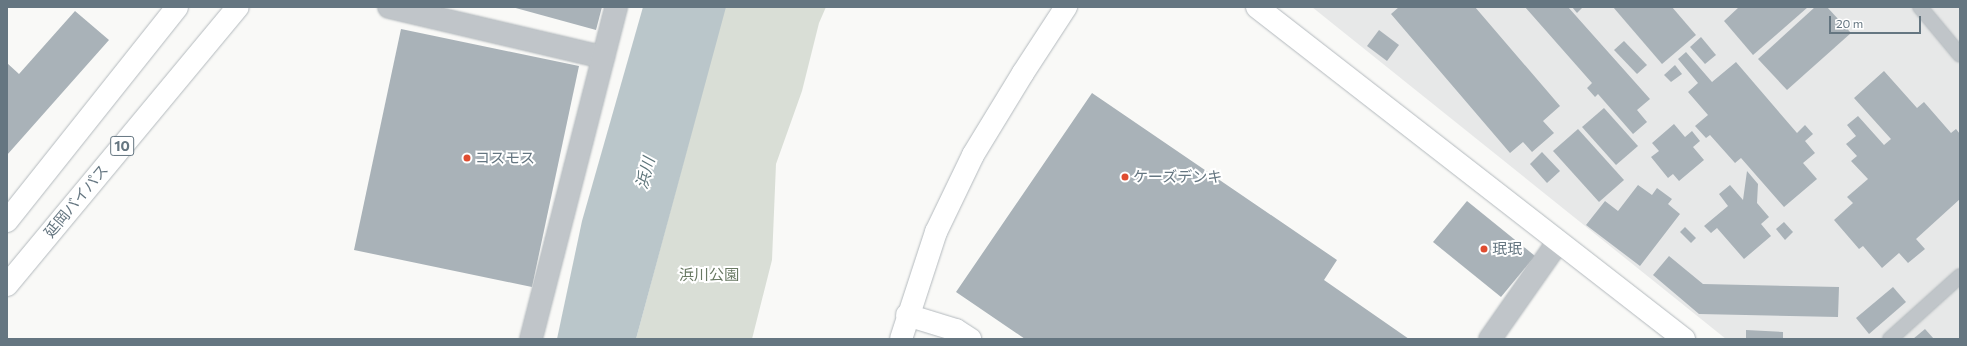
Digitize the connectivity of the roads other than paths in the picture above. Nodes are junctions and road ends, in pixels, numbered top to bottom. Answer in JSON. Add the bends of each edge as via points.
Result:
{"nodes":[{"id":1,"x":177,"y":7,"type":"edge"},
{"id":2,"x":238,"y":7,"type":"edge"},
{"id":3,"x":389,"y":7,"type":"edge"},
{"id":4,"x":616,"y":7,"type":"edge"},
{"id":5,"x":1066,"y":7,"type":"edge"},
{"id":6,"x":1257,"y":7,"type":"edge"},
{"id":7,"x":1920,"y":7,"type":"edge"},
{"id":8,"x":1960,"y":55,"type":"edge"},
{"id":9,"x":603,"y":57,"type":"junction"},
{"id":10,"x":7,"y":221,"type":"edge"},
{"id":11,"x":1558,"y":242,"type":"junction"},
{"id":12,"x":1960,"y":276,"type":"edge"},
{"id":13,"x":7,"y":285,"type":"edge"},
{"id":14,"x":907,"y":315,"type":"junction"},
{"id":15,"x":531,"y":339,"type":"edge"},
{"id":16,"x":901,"y":339,"type":"edge"},
{"id":17,"x":970,"y":339,"type":"edge"},
{"id":18,"x":1490,"y":339,"type":"edge"},
{"id":19,"x":1684,"y":339,"type":"edge"},
{"id":20,"x":1890,"y":339,"type":"edge"}],
"edges":[{"from":1,"to":10,"type":"main road"},
{"from":2,"to":13,"type":"main road","name":"延岡バイパス","number":"10"},
{"from":3,"to":9,"type":"street"},
{"from":4,"to":9,"type":"street"},
{"from":5,"to":14,"type":"main road","via":[[974,155],[936,232]]},
{"from":6,"to":11,"type":"main road"},
{"from":7,"to":8,"type":"lane"},
{"from":9,"to":15,"type":"street"},
{"from":11,"to":18,"type":"street"},
{"from":11,"to":19,"type":"main road"},
{"from":12,"to":20,"type":"lane"},
{"from":14,"to":16,"type":"main road"},
{"from":14,"to":17,"type":"main road","via":[[956,330]]}]}
